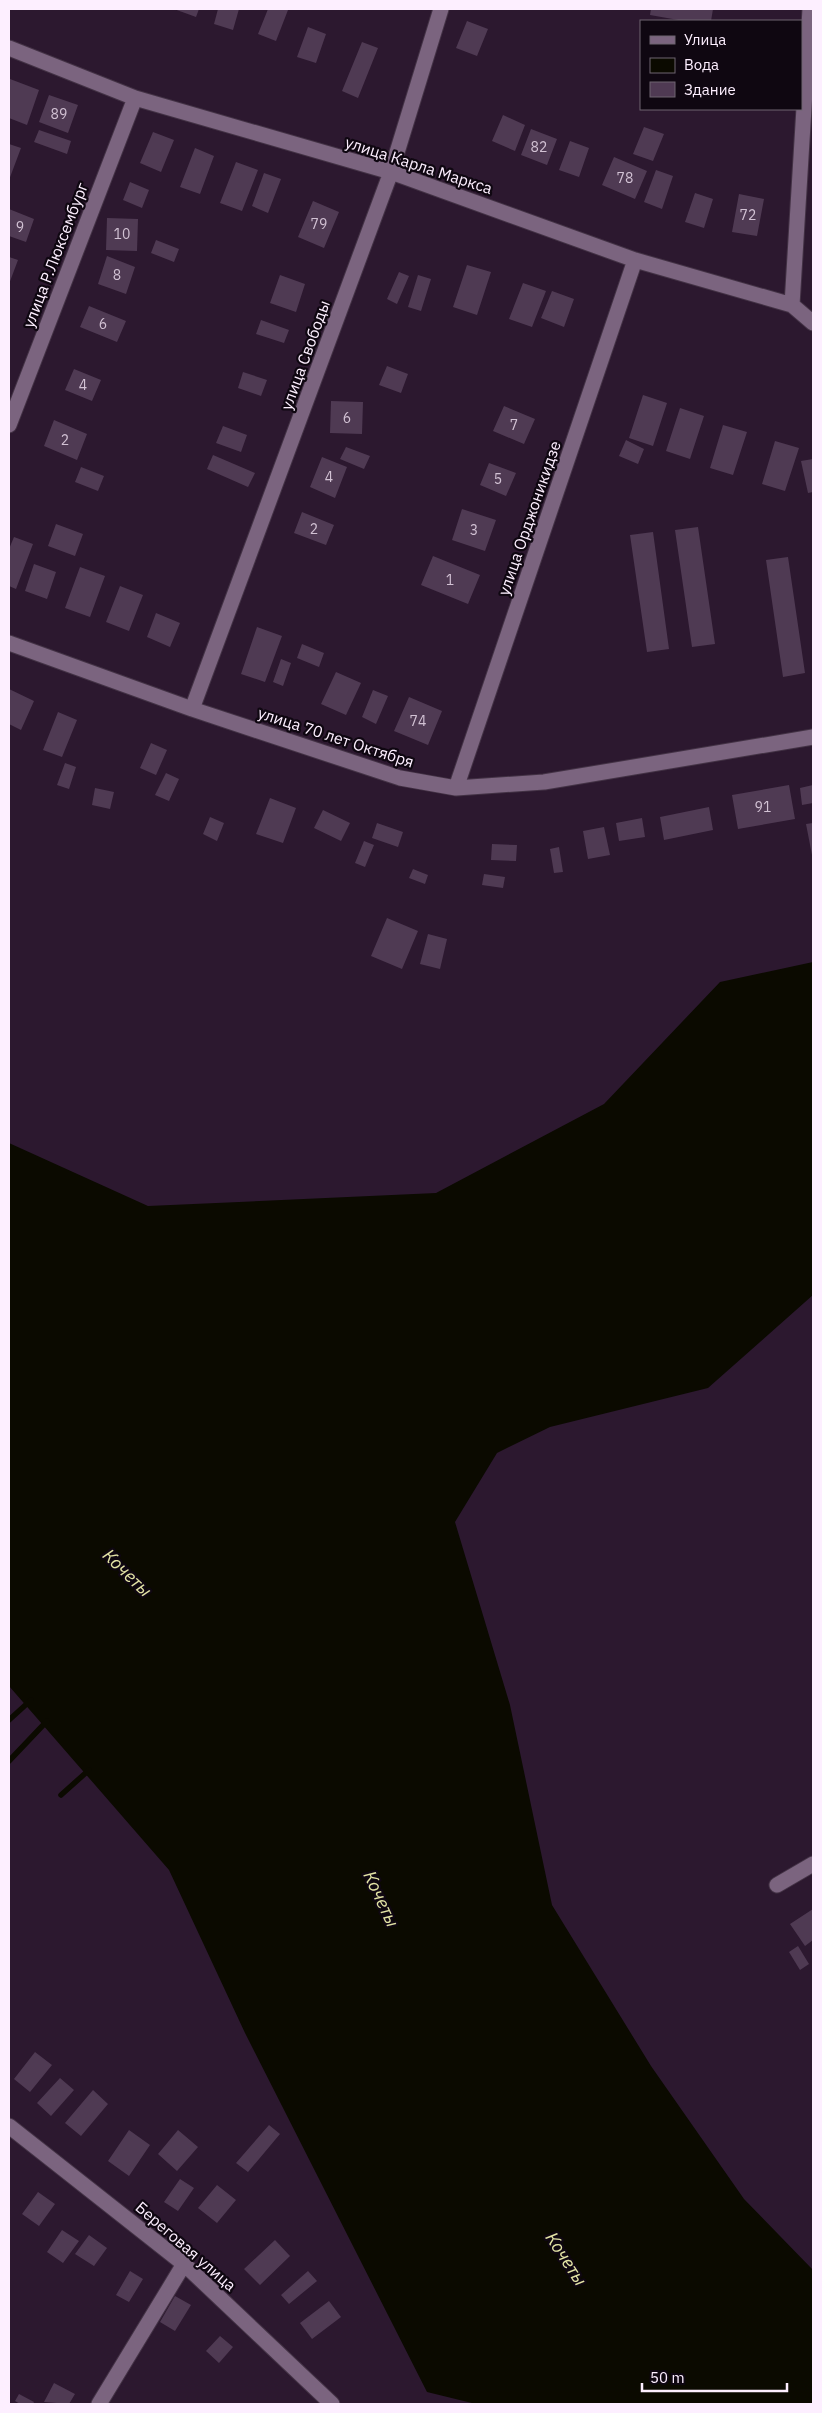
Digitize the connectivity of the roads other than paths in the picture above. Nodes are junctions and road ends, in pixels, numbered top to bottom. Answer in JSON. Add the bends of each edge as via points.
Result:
{"nodes":[{"id":1,"x":441,"y":9,"type":"edge"},
{"id":2,"x":810,"y":9,"type":"edge"},
{"id":3,"x":9,"y":48,"type":"edge"},
{"id":4,"x":135,"y":98,"type":"junction"},
{"id":5,"x":391,"y":172,"type":"junction"},
{"id":6,"x":635,"y":260,"type":"junction"},
{"id":7,"x":792,"y":305,"type":"junction"},
{"id":8,"x":813,"y":323,"type":"edge"},
{"id":9,"x":9,"y":425,"type":"edge"},
{"id":10,"x":9,"y":643,"type":"edge"},
{"id":11,"x":192,"y":709,"type":"junction"},
{"id":12,"x":813,"y":737,"type":"edge"},
{"id":13,"x":456,"y":788,"type":"junction"},
{"id":14,"x":813,"y":1864,"type":"edge"},
{"id":15,"x":777,"y":1885,"type":"dead end"},
{"id":16,"x":9,"y":2126,"type":"edge"},
{"id":17,"x":184,"y":2264,"type":"junction"},
{"id":18,"x":99,"y":2404,"type":"edge"},
{"id":19,"x":332,"y":2404,"type":"edge"}],
"edges":[{"from":1,"to":5,"type":"street","name":"улица Свободы"},
{"from":2,"to":7,"type":"street"},
{"from":3,"to":4,"type":"street","name":"улица Карла Маркса"},
{"from":4,"to":5,"type":"street","name":"улица Карла Маркса"},
{"from":4,"to":9,"type":"street","name":"улица Р.Люксембург"},
{"from":5,"to":6,"type":"street","name":"улица Карла Маркса"},
{"from":5,"to":11,"type":"street","name":"улица Свободы"},
{"from":6,"to":7,"type":"street","name":"улица Карла Маркса"},
{"from":6,"to":13,"type":"street","name":"улица Орджоникидзе"},
{"from":7,"to":8,"type":"street","name":"улица Карла Маркса"},
{"from":10,"to":11,"type":"street","name":"улица 70 лет Октября"},
{"from":11,"to":13,"type":"street","name":"улица 70 лет Октября","via":[[400,778]]},
{"from":12,"to":13,"type":"street","name":"улица 70 лет Октября","via":[[544,782]]},
{"from":14,"to":15,"type":"street"},
{"from":16,"to":17,"type":"street","name":"Береговая улица"},
{"from":17,"to":18,"type":"street"},
{"from":17,"to":19,"type":"street","name":"Береговая улица"}]}
